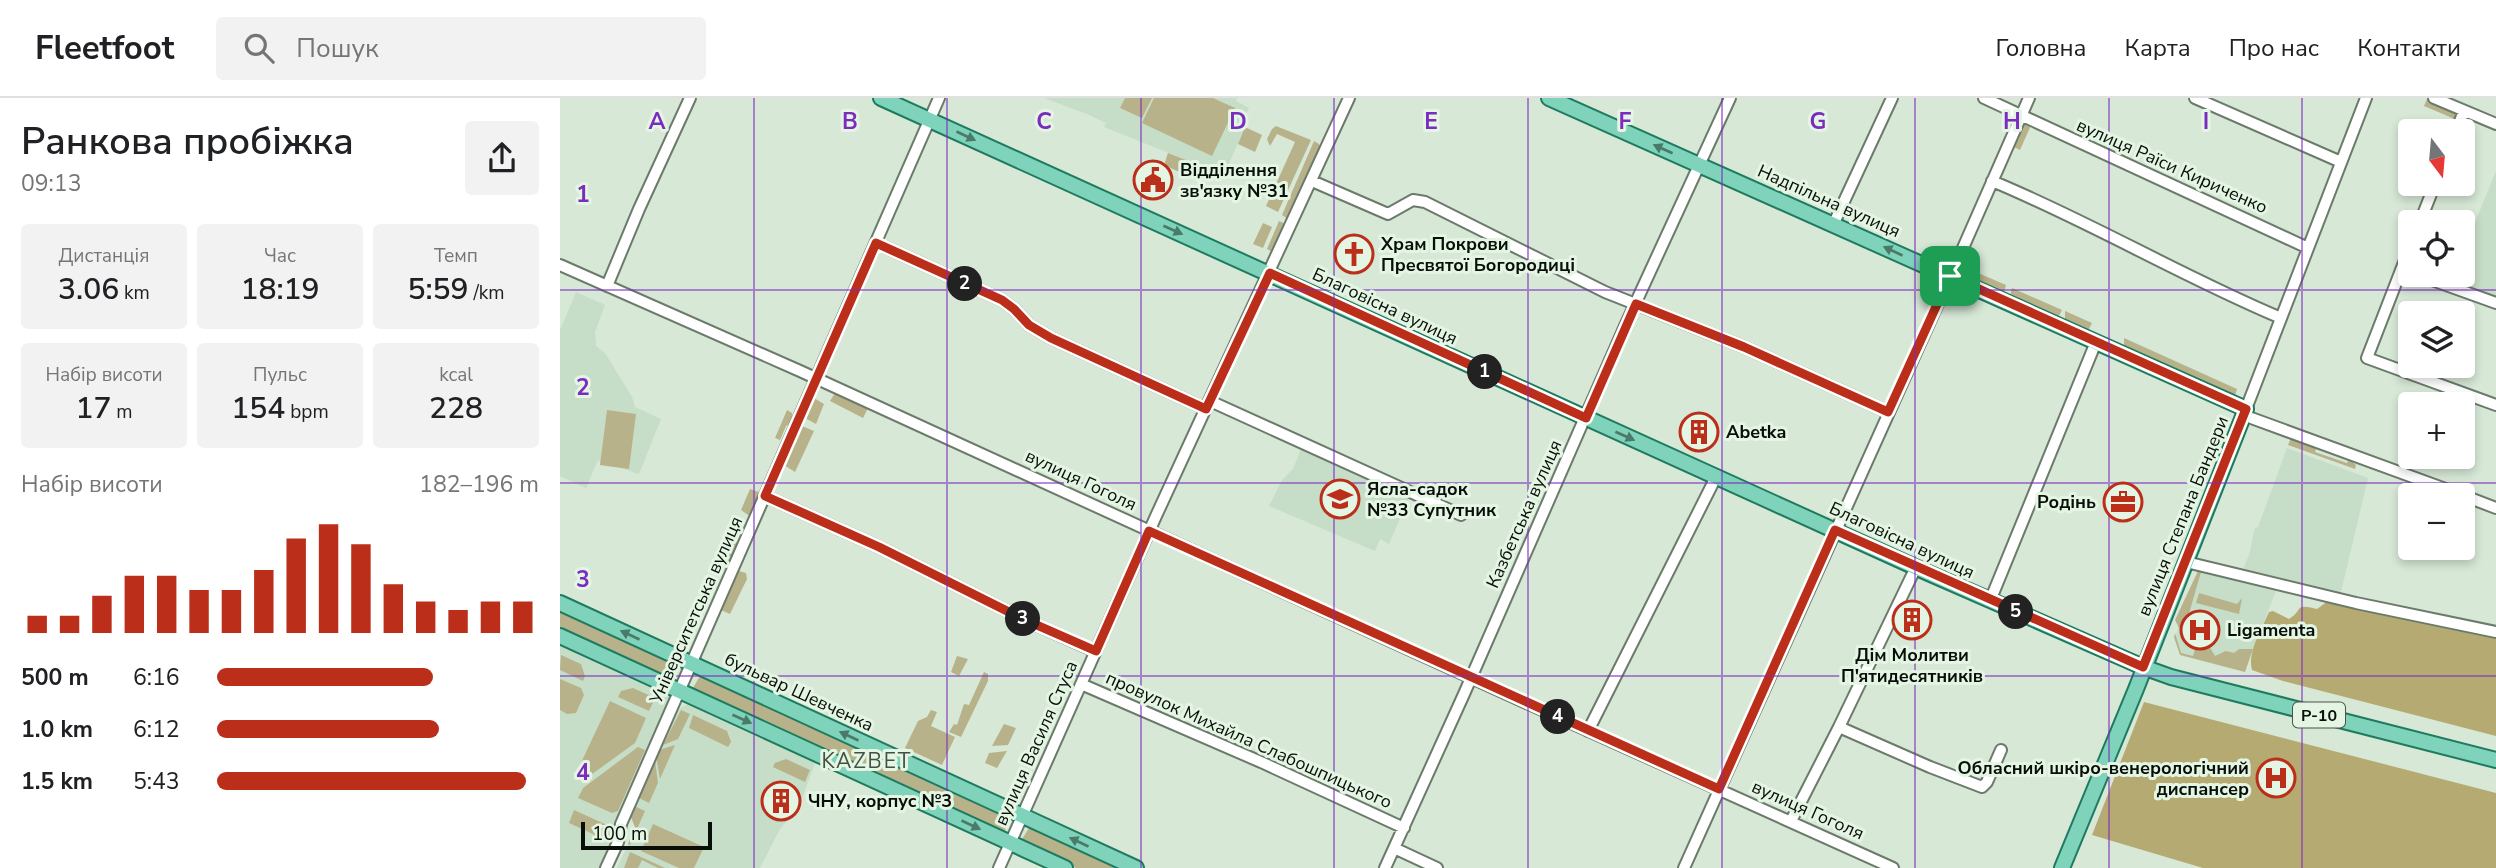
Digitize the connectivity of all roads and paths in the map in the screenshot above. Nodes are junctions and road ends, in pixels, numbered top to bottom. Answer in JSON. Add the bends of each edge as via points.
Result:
{"nodes":[{"id":1,"x":690,"y":98,"type":"edge"},
{"id":2,"x":881,"y":98,"type":"edge"},
{"id":3,"x":939,"y":98,"type":"edge"},
{"id":4,"x":1349,"y":98,"type":"edge"},
{"id":5,"x":1549,"y":98,"type":"edge"},
{"id":6,"x":1730,"y":98,"type":"edge"},
{"id":7,"x":1892,"y":98,"type":"edge"},
{"id":8,"x":1984,"y":98,"type":"edge"},
{"id":9,"x":2029,"y":98,"type":"edge"},
{"id":10,"x":2194,"y":98,"type":"edge"},
{"id":11,"x":2366,"y":98,"type":"edge"},
{"id":12,"x":2434,"y":98,"type":"edge"},
{"id":13,"x":2464,"y":111,"type":"junction"},
{"id":14,"x":2021,"y":115,"type":"junction"},
{"id":15,"x":930,"y":119,"type":"junction"},
{"id":16,"x":2461,"y":119,"type":"edge"},
{"id":17,"x":2496,"y":124,"type":"edge"},
{"id":18,"x":2341,"y":162,"type":"junction"},
{"id":19,"x":1700,"y":166,"type":"junction"},
{"id":20,"x":1312,"y":181,"type":"junction"},
{"id":21,"x":1992,"y":181,"type":"junction"},
{"id":22,"x":1834,"y":223,"type":"junction"},
{"id":23,"x":876,"y":243,"type":"junction"},
{"id":24,"x":2308,"y":248,"type":"junction"},
{"id":25,"x":560,"y":264,"type":"edge"},
{"id":26,"x":1270,"y":273,"type":"junction"},
{"id":27,"x":1950,"y":276,"type":"junction"},
{"id":28,"x":607,"y":286,"type":"junction"},
{"id":29,"x":2398,"y":287,"type":"edge"},
{"id":30,"x":2451,"y":287,"type":"edge"},
{"id":31,"x":2496,"y":303,"type":"edge"},
{"id":32,"x":1636,"y":304,"type":"junction"},
{"id":33,"x":2281,"y":318,"type":"junction"},
{"id":34,"x":2096,"y":341,"type":"junction"},
{"id":35,"x":817,"y":379,"type":"junction"},
{"id":36,"x":1208,"y":405,"type":"junction"},
{"id":37,"x":2496,"y":405,"type":"edge"},
{"id":38,"x":1888,"y":412,"type":"junction"},
{"id":39,"x":2245,"y":412,"type":"junction"},
{"id":40,"x":1586,"y":418,"type":"junction"},
{"id":41,"x":1716,"y":477,"type":"junction"},
{"id":42,"x":2431,"y":483,"type":"edge"},
{"id":43,"x":765,"y":496,"type":"junction"},
{"id":44,"x":2475,"y":500,"type":"edge"},
{"id":45,"x":2496,"y":508,"type":"edge"},
{"id":46,"x":1461,"y":515,"type":"dead end"},
{"id":47,"x":1835,"y":530,"type":"junction"},
{"id":48,"x":1149,"y":531,"type":"junction"},
{"id":49,"x":2186,"y":562,"type":"junction"},
{"id":50,"x":1916,"y":567,"type":"junction"},
{"id":51,"x":1990,"y":601,"type":"junction"},
{"id":52,"x":560,"y":603,"type":"edge"},
{"id":53,"x":2496,"y":632,"type":"edge"},
{"id":54,"x":560,"y":636,"type":"edge"},
{"id":55,"x":1096,"y":651,"type":"junction"},
{"id":56,"x":692,"y":664,"type":"junction"},
{"id":57,"x":2143,"y":667,"type":"junction"},
{"id":58,"x":1471,"y":678,"type":"junction"},
{"id":59,"x":1081,"y":684,"type":"junction"},
{"id":60,"x":680,"y":691,"type":"junction"},
{"id":61,"x":1839,"y":727,"type":"junction"},
{"id":62,"x":1588,"y":731,"type":"junction"},
{"id":63,"x":2001,"y":750,"type":"dead end"},
{"id":64,"x":2496,"y":760,"type":"edge"},
{"id":65,"x":1719,"y":789,"type":"junction"},
{"id":66,"x":1022,"y":816,"type":"junction"},
{"id":67,"x":1791,"y":821,"type":"junction"},
{"id":68,"x":1404,"y":828,"type":"junction"},
{"id":69,"x":1010,"y":843,"type":"junction"},
{"id":70,"x":1394,"y":848,"type":"junction"},
{"id":71,"x":606,"y":868,"type":"edge"},
{"id":72,"x":999,"y":868,"type":"edge"},
{"id":73,"x":1065,"y":868,"type":"edge"},
{"id":74,"x":1136,"y":868,"type":"edge"},
{"id":75,"x":1385,"y":868,"type":"edge"},
{"id":76,"x":1437,"y":868,"type":"edge"},
{"id":77,"x":1684,"y":868,"type":"edge"},
{"id":78,"x":1893,"y":868,"type":"edge"},
{"id":79,"x":2062,"y":868,"type":"edge"}],
"edges":[{"from":1,"to":28,"type":"street"},
{"from":2,"to":15,"type":"main road","name":"Благовісна вулиця"},
{"from":3,"to":15,"type":"street","name":"Університетська вулиця"},
{"from":4,"to":20,"type":"street","name":"вулиця Василя Стуса"},
{"from":19,"to":5,"type":"main road","name":"Надпільна вулиця","one_way":true},
{"from":6,"to":19,"type":"street","name":"Казбетська вулиця"},
{"from":7,"to":22,"type":"street"},
{"from":8,"to":14,"type":"street","name":"вулиця Раїси Кириченко"},
{"from":9,"to":14,"type":"street"},
{"from":10,"to":18,"type":"street"},
{"from":11,"to":18,"type":"street","name":"вулиця Степана Бандери"},
{"from":12,"to":13,"type":"street"},
{"from":13,"to":16,"type":"street"},
{"from":13,"to":17,"type":"street"},
{"from":14,"to":21,"type":"street"},
{"from":14,"to":24,"type":"street","name":"вулиця Раїси Кириченко"},
{"from":15,"to":23,"type":"street","name":"Університетська вулиця"},
{"from":15,"to":26,"type":"main road","name":"Благовісна вулиця","one_way":true},
{"from":18,"to":24,"type":"street","name":"вулиця Степана Бандери"},
{"from":19,"to":22,"type":"main road","name":"Надпільна вулиця"},
{"from":19,"to":32,"type":"street","name":"Казбетська вулиця"},
{"from":20,"to":26,"type":"street","name":"вулиця Василя Стуса"},
{"from":20,"to":32,"type":"street","via":[[1388,214],[1419,200]]},
{"from":21,"to":27,"type":"street"},
{"from":21,"to":33,"type":"street"},
{"from":27,"to":22,"type":"main road","name":"Надпільна вулиця","one_way":true},
{"from":23,"to":35,"type":"street","name":"Університетська вулиця"},
{"from":23,"to":36,"type":"street","via":[[1002,300],[1051,338]]},
{"from":24,"to":33,"type":"street","name":"вулиця Степана Бандери"},
{"from":25,"to":28,"type":"street","name":"вулиця Гоголя"},
{"from":26,"to":36,"type":"street","name":"вулиця Василя Стуса"},
{"from":26,"to":40,"type":"main road","name":"Благовісна вулиця"},
{"from":27,"to":34,"type":"main road","name":"Надпільна вулиця"},
{"from":27,"to":38,"type":"street"},
{"from":28,"to":35,"type":"street","name":"вулиця Гоголя"},
{"from":29,"to":37,"type":"street","via":[[2367,358]]},
{"from":30,"to":31,"type":"street"},
{"from":32,"to":38,"type":"street"},
{"from":32,"to":40,"type":"street","name":"Казбетська вулиця"},
{"from":33,"to":39,"type":"street","name":"вулиця Степана Бандери"},
{"from":34,"to":39,"type":"main road","name":"Надпільна вулиця"},
{"from":34,"to":51,"type":"street"},
{"from":35,"to":43,"type":"street","name":"Університетська вулиця"},
{"from":35,"to":48,"type":"street","name":"вулиця Гоголя"},
{"from":36,"to":46,"type":"street"},
{"from":36,"to":48,"type":"street","name":"вулиця Василя Стуса"},
{"from":38,"to":47,"type":"street"},
{"from":39,"to":42,"type":"street","name":"Надпільна вулиця"},
{"from":39,"to":49,"type":"main road","name":"вулиця Степана Бандери"},
{"from":40,"to":41,"type":"main road","name":"Благовісна вулиця","one_way":true},
{"from":40,"to":58,"type":"street","name":"Казбетська вулиця"},
{"from":41,"to":47,"type":"main road","name":"Благовісна вулиця"},
{"from":41,"to":62,"type":"street"},
{"from":43,"to":55,"type":"street","name":"провулок Михайла Слабошпицького"},
{"from":43,"to":56,"type":"street","name":"Університетська вулиця"},
{"from":44,"to":45,"type":"street","name":"Надпільна вулиця"},
{"from":47,"to":50,"type":"main road","name":"Благовісна вулиця"},
{"from":47,"to":65,"type":"street"},
{"from":48,"to":55,"type":"street","name":"вулиця Василя Стуса"},
{"from":48,"to":58,"type":"street","name":"вулиця Гоголя"},
{"from":49,"to":53,"type":"street"},
{"from":49,"to":57,"type":"main road","name":"вулиця Степана Бандери"},
{"from":50,"to":51,"type":"main road","name":"Благовісна вулиця"},
{"from":50,"to":61,"type":"street"},
{"from":51,"to":57,"type":"main road","name":"Благовісна вулиця"},
{"from":56,"to":52,"type":"main road","name":"бульвар Шевченка","one_way":true},
{"from":54,"to":60,"type":"main road"},
{"from":55,"to":59,"type":"street","name":"вулиця Василя Стуса"},
{"from":56,"to":60,"type":"street","name":"Університетська вулиця"},
{"from":66,"to":56,"type":"main road","name":"бульвар Шевченка","one_way":true},
{"from":57,"to":64,"type":"main road","number":"Р-10"},
{"from":57,"to":79,"type":"main road","name":"вулиця Степана Бандери"},
{"from":58,"to":62,"type":"street","name":"вулиця Гоголя"},
{"from":58,"to":68,"type":"street","name":"Казбетська вулиця"},
{"from":59,"to":66,"type":"street","name":"вулиця Василя Стуса"},
{"from":59,"to":68,"type":"street","name":"провулок Михайла Слабошпицького"},
{"from":60,"to":69,"type":"main road","one_way":true},
{"from":60,"to":71,"type":"street","name":"Університетська вулиця"},
{"from":61,"to":63,"type":"street","via":[[1982,787]]},
{"from":61,"to":67,"type":"street"},
{"from":62,"to":65,"type":"street","name":"вулиця Гоголя"},
{"from":65,"to":67,"type":"street","name":"вулиця Гоголя"},
{"from":65,"to":77,"type":"street"},
{"from":66,"to":69,"type":"street","name":"вулиця Василя Стуса"},
{"from":74,"to":66,"type":"main road","name":"бульвар Шевченка","one_way":true},
{"from":67,"to":78,"type":"street","name":"вулиця Гоголя"},
{"from":68,"to":70,"type":"street","name":"Казбетська вулиця"},
{"from":69,"to":72,"type":"street","name":"вулиця Василя Стуса"},
{"from":69,"to":73,"type":"main road"},
{"from":70,"to":75,"type":"street","name":"Казбетська вулиця"},
{"from":70,"to":76,"type":"street"}]}
